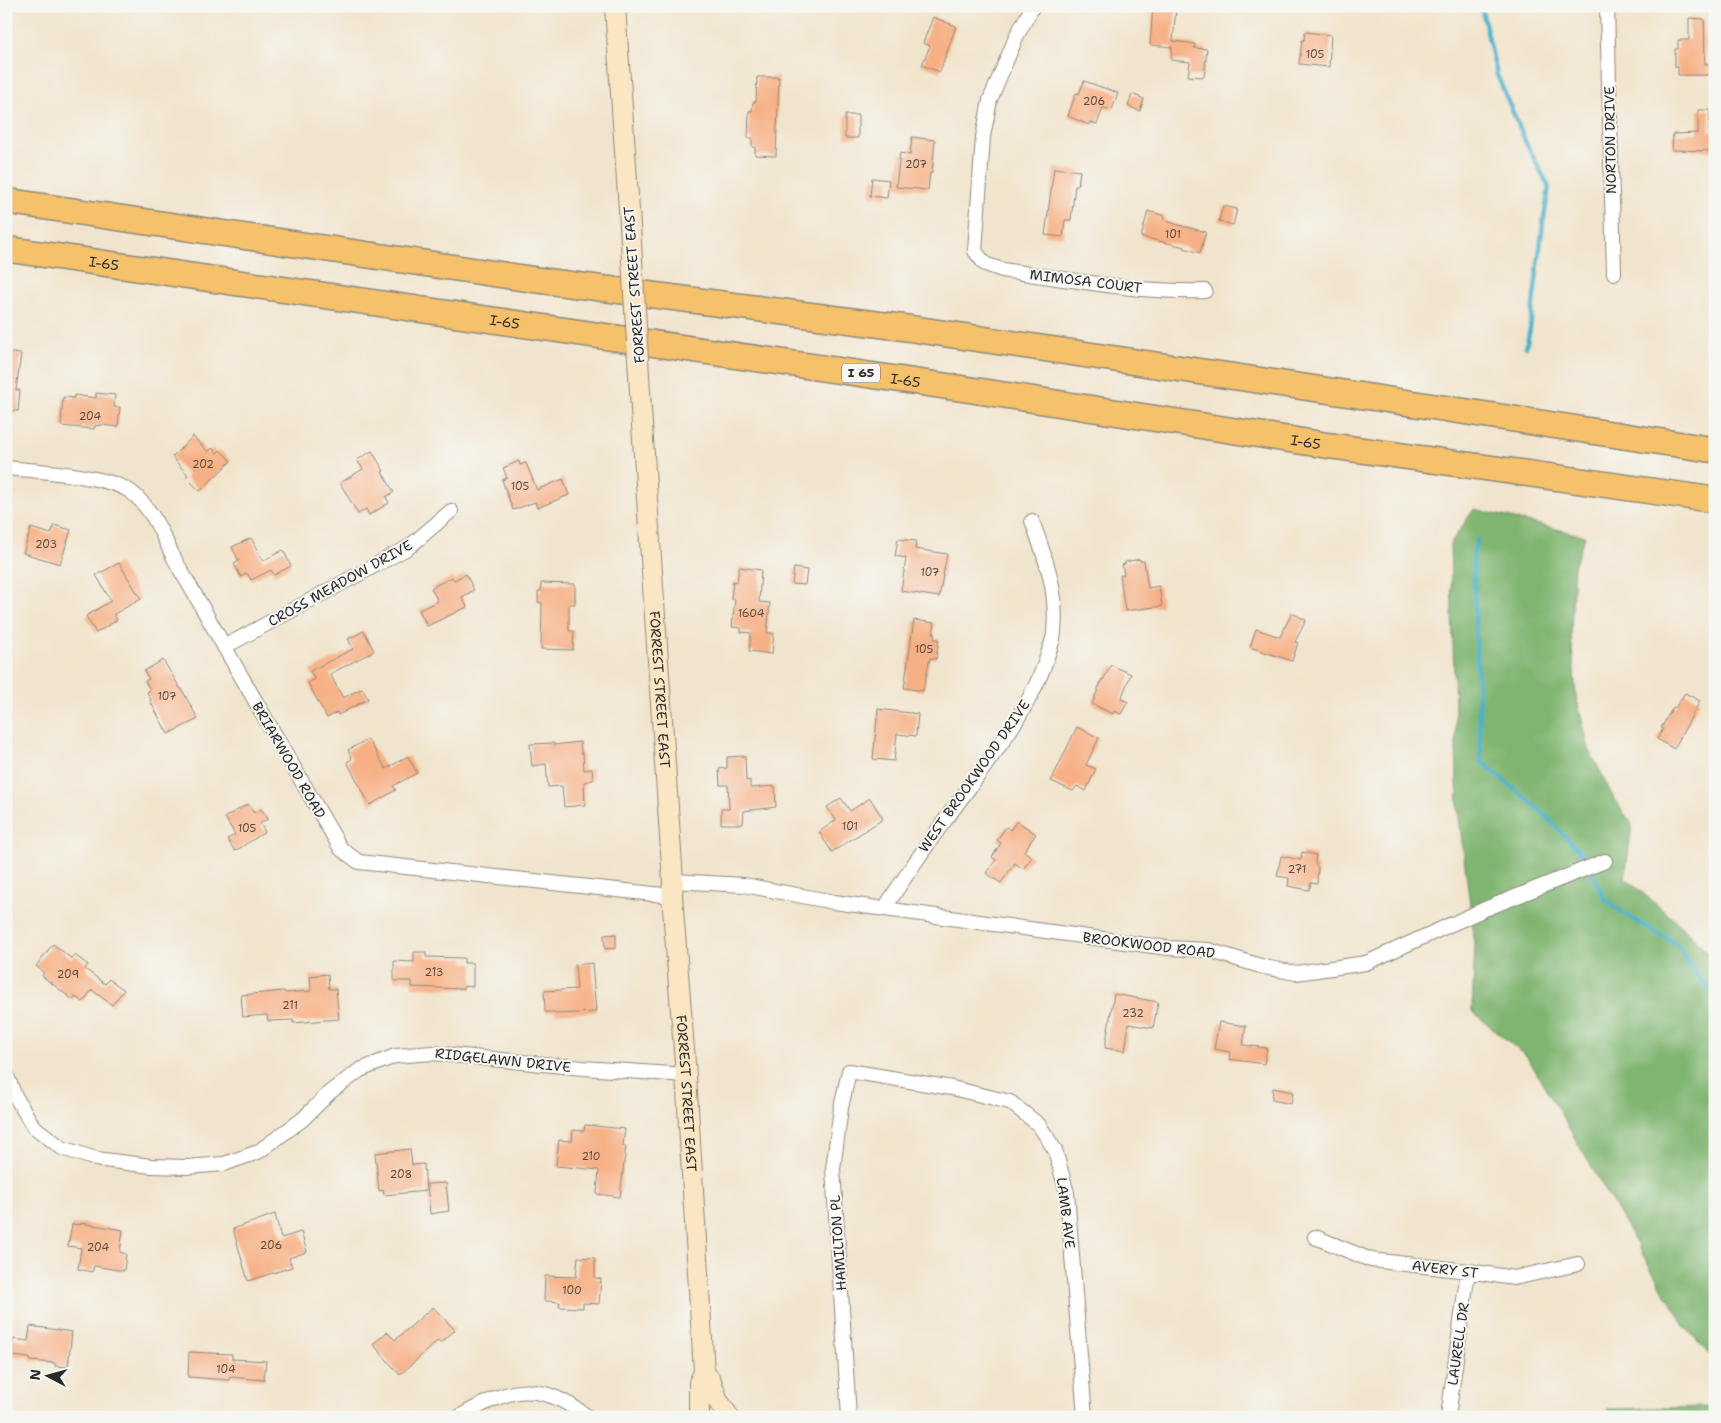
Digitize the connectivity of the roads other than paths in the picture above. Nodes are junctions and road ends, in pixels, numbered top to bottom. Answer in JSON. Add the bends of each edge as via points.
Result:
{"nodes":[{"id":1,"x":615,"y":6,"type":"edge"},
{"id":2,"x":1033,"y":6,"type":"edge"},
{"id":3,"x":1607,"y":6,"type":"edge"},
{"id":4,"x":6,"y":201,"type":"edge"},
{"id":5,"x":6,"y":249,"type":"edge"},
{"id":6,"x":1614,"y":273,"type":"dead end"},
{"id":7,"x":1205,"y":291,"type":"dead end"},
{"id":8,"x":1715,"y":450,"type":"edge"},
{"id":9,"x":6,"y":468,"type":"edge"},
{"id":10,"x":1715,"y":500,"type":"edge"},
{"id":11,"x":451,"y":511,"type":"dead end"},
{"id":12,"x":1032,"y":521,"type":"dead end"},
{"id":13,"x":224,"y":647,"type":"junction"},
{"id":14,"x":1605,"y":861,"type":"dead end"},
{"id":15,"x":673,"y":889,"type":"junction"},
{"id":16,"x":884,"y":908,"type":"junction"},
{"id":17,"x":849,"y":1071,"type":"joint"},
{"id":18,"x":6,"y":1073,"type":"edge"},
{"id":19,"x":686,"y":1074,"type":"junction"},
{"id":20,"x":1315,"y":1237,"type":"dead end"},
{"id":21,"x":1578,"y":1264,"type":"dead end"},
{"id":22,"x":1468,"y":1271,"type":"junction"},
{"id":23,"x":704,"y":1372,"type":"junction"},
{"id":24,"x":459,"y":1417,"type":"edge"},
{"id":25,"x":588,"y":1417,"type":"edge"},
{"id":26,"x":699,"y":1417,"type":"edge"},
{"id":27,"x":729,"y":1417,"type":"edge"},
{"id":28,"x":849,"y":1417,"type":"edge"},
{"id":29,"x":1086,"y":1417,"type":"edge"},
{"id":30,"x":1448,"y":1417,"type":"edge"}],
"edges":[{"from":1,"to":15,"type":"street","name":"FORREST STREET EAST","bridge":true},
{"from":2,"to":7,"type":"street","name":"MIMOSA COURT","via":[[1017,34],[990,100],[983,137],[975,250],[985,264],[1002,270],[1130,288]]},
{"from":3,"to":6,"type":"street","name":"NORTON DRIVE"},
{"from":4,"to":8,"type":"highway","via":[[537,280],[917,330]]},
{"from":5,"to":10,"type":"highway","name":"I-65","number":"I 65"},
{"from":9,"to":13,"type":"street","name":"BRIARWOOD ROAD","via":[[79,476],[115,483],[130,490],[155,518]]},
{"from":11,"to":13,"type":"street","name":"CROSS MEADOW DRIVE","via":[[409,547]]},
{"from":12,"to":16,"type":"street","name":"WEST BROOKWOOD DRIVE","via":[[1055,596],[1054,634],[1043,670],[1026,704],[994,752]]},
{"from":13,"to":15,"type":"street","name":"BRIARWOOD ROAD","via":[[341,849],[359,862]]},
{"from":14,"to":16,"type":"street","name":"BROOKWOOD ROAD","via":[[1485,909],[1366,963],[1296,973],[1208,950],[1168,948]]},
{"from":15,"to":16,"type":"street","name":"BROOKWOOD ROAD","via":[[744,885]]},
{"from":15,"to":19,"type":"street","name":"FORREST STREET EAST"},
{"from":17,"to":28,"type":"street","name":"HAMILTON PL","via":[[840,1108],[833,1169]]},
{"from":17,"to":29,"type":"street","name":"LAMB AVE","via":[[952,1088],[1010,1102],[1039,1125],[1055,1150],[1067,1194]]},
{"from":18,"to":19,"type":"street","name":"RIDGELAWN DRIVE","via":[[33,1126],[62,1148],[96,1159],[187,1167],[224,1164],[258,1152],[360,1070],[394,1056],[432,1053],[583,1068]]},
{"from":19,"to":23,"type":"street","name":"FORREST STREET EAST"},
{"from":20,"to":22,"type":"street","name":"AVERY ST","via":[[1372,1260]]},
{"from":21,"to":22,"type":"street","name":"AVERY ST","via":[[1514,1278]]},
{"from":22,"to":30,"type":"street","name":"LAURELL DR"},
{"from":23,"to":26,"type":"street","name":"FORREST STREET EAST","via":[[699,1383]]},
{"from":23,"to":27,"type":"street","name":"FORREST STREET EAST"},
{"from":24,"to":25,"type":"street","via":[[488,1400],[522,1391],[541,1392],[558,1398]]}]}
